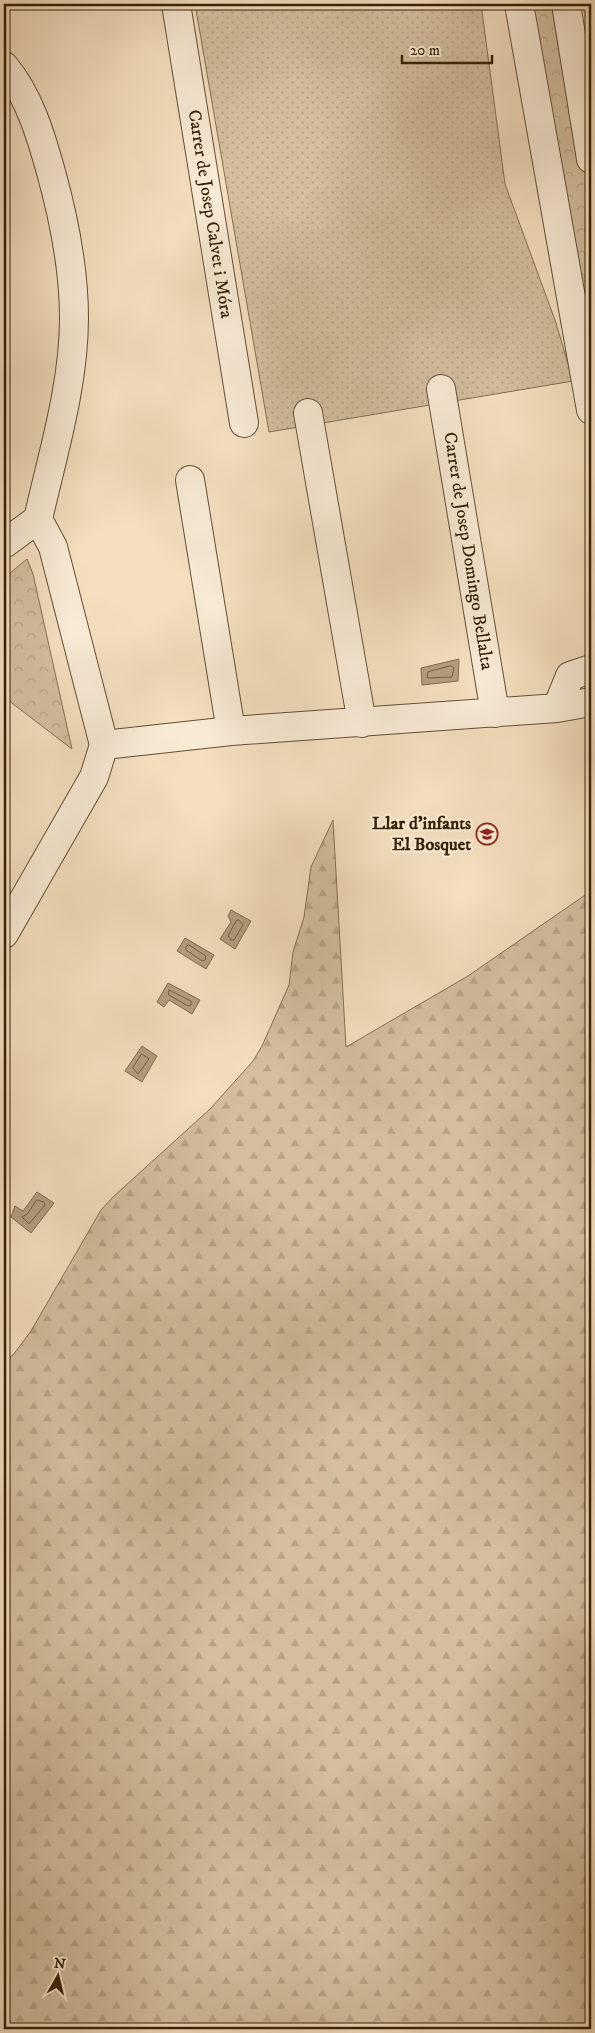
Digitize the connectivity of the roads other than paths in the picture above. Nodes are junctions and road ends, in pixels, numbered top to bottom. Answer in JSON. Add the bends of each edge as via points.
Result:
{"nodes":[{"id":1,"x":176,"y":4,"type":"edge"},
{"id":2,"x":519,"y":4,"type":"edge"},
{"id":3,"x":566,"y":4,"type":"edge"},
{"id":4,"x":4,"y":66,"type":"edge"},
{"id":5,"x":591,"y":158,"type":"edge"},
{"id":6,"x":441,"y":389,"type":"dead end"},
{"id":7,"x":591,"y":410,"type":"edge"},
{"id":8,"x":308,"y":413,"type":"dead end"},
{"id":9,"x":244,"y":423,"type":"dead end"},
{"id":10,"x":190,"y":480,"type":"dead end"},
{"id":11,"x":38,"y":519,"type":"junction"},
{"id":12,"x":4,"y":544,"type":"edge"},
{"id":13,"x":591,"y":669,"type":"edge"},
{"id":14,"x":591,"y":702,"type":"edge"},
{"id":15,"x":557,"y":708,"type":"junction"},
{"id":16,"x":495,"y":713,"type":"junction"},
{"id":17,"x":362,"y":723,"type":"junction"},
{"id":18,"x":231,"y":731,"type":"junction"},
{"id":19,"x":104,"y":745,"type":"junction"},
{"id":20,"x":4,"y":934,"type":"edge"}],
"edges":[{"from":1,"to":9,"type":"street","name":"Carrer de Josep Calvet i Móra"},
{"from":2,"to":7,"type":"street"},
{"from":3,"to":5,"type":"street"},
{"from":4,"to":11,"type":"street","via":[[41,133],[65,224],[74,318],[67,393]]},
{"from":6,"to":16,"type":"street","name":"Carrer de Josep Domingo Bellalta"},
{"from":8,"to":17,"type":"street"},
{"from":10,"to":18,"type":"street"},
{"from":11,"to":12,"type":"street"},
{"from":11,"to":19,"type":"street","via":[[53,547]]},
{"from":13,"to":15,"type":"street","via":[[570,676]]},
{"from":14,"to":15,"type":"street"},
{"from":15,"to":16,"type":"street"},
{"from":16,"to":17,"type":"street"},
{"from":17,"to":18,"type":"street"},
{"from":18,"to":19,"type":"street"},
{"from":19,"to":20,"type":"street","via":[[94,777]]}]}
